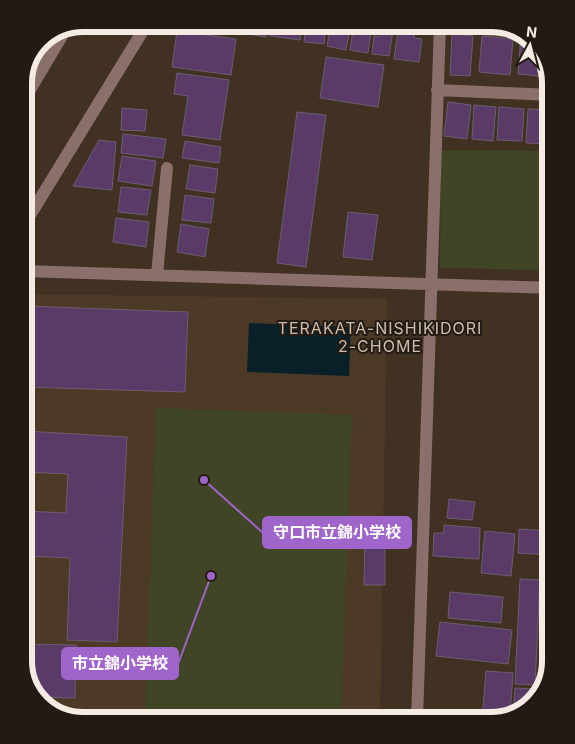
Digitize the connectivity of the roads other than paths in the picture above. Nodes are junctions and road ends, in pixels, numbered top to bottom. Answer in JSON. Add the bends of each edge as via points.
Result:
{"nodes":[{"id":1,"x":141,"y":33,"type":"edge"},
{"id":2,"x":440,"y":33,"type":"edge"},
{"id":3,"x":60,"y":38,"type":"edge"},
{"id":4,"x":33,"y":84,"type":"edge"},
{"id":5,"x":438,"y":90,"type":"junction"},
{"id":6,"x":542,"y":95,"type":"edge"},
{"id":7,"x":167,"y":168,"type":"dead end"},
{"id":8,"x":33,"y":210,"type":"edge"},
{"id":9,"x":33,"y":271,"type":"edge"},
{"id":10,"x":157,"y":275,"type":"junction"},
{"id":11,"x":431,"y":284,"type":"junction"},
{"id":12,"x":542,"y":288,"type":"edge"},
{"id":13,"x":417,"y":712,"type":"edge"}],
"edges":[{"from":1,"to":8,"type":"street"},
{"from":2,"to":5,"type":"street"},
{"from":3,"to":4,"type":"street"},
{"from":5,"to":6,"type":"street"},
{"from":5,"to":11,"type":"street"},
{"from":7,"to":10,"type":"street"},
{"from":9,"to":10,"type":"street"},
{"from":10,"to":11,"type":"street"},
{"from":11,"to":12,"type":"street"},
{"from":11,"to":13,"type":"street"}]}
